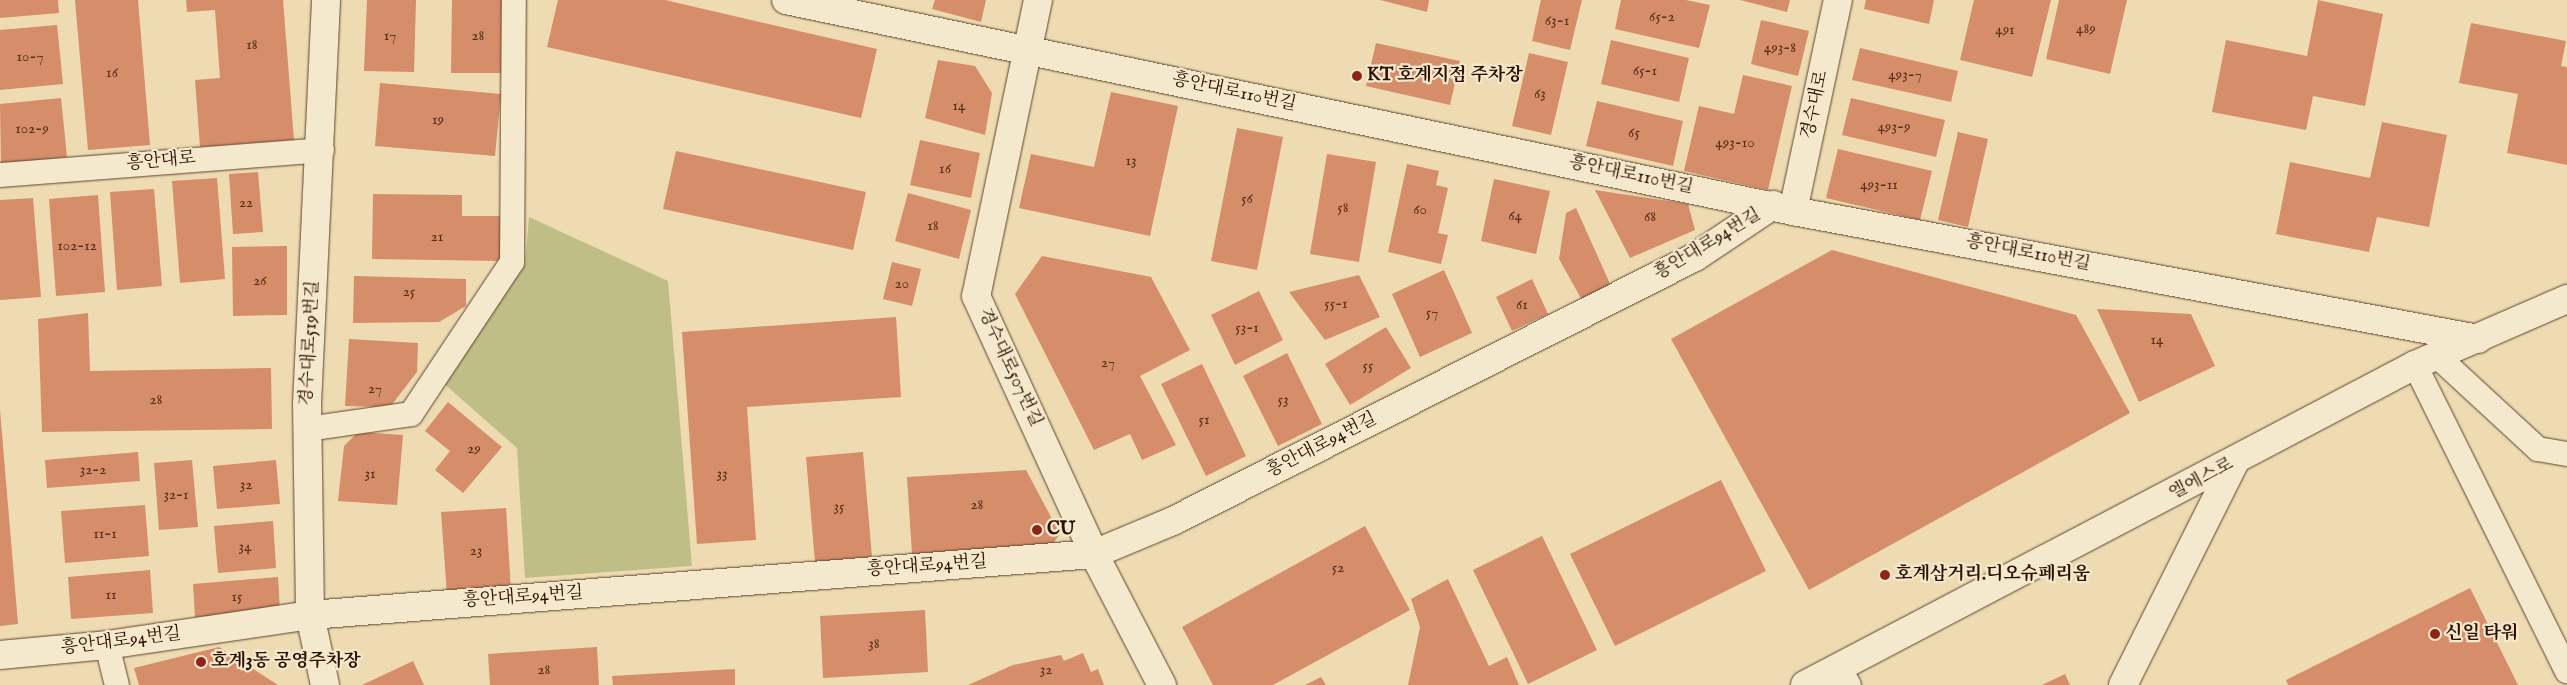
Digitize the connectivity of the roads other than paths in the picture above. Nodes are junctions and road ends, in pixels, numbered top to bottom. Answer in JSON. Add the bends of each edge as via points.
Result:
{"nodes":[{"id":1,"x":326,"y":0,"type":"edge"},
{"id":2,"x":514,"y":0,"type":"edge"},
{"id":3,"x":786,"y":0,"type":"edge"},
{"id":4,"x":1038,"y":0,"type":"edge"},
{"id":5,"x":1838,"y":0,"type":"edge"},
{"id":6,"x":1027,"y":49,"type":"junction"},
{"id":7,"x":322,"y":150,"type":"junction"},
{"id":8,"x":0,"y":175,"type":"edge"},
{"id":9,"x":1783,"y":208,"type":"junction"},
{"id":10,"x":2567,"y":299,"type":"edge"},
{"id":11,"x":2478,"y":338,"type":"junction"},
{"id":12,"x":2426,"y":360,"type":"junction"},
{"id":13,"x":308,"y":429,"type":"junction"},
{"id":14,"x":2567,"y":454,"type":"edge"},
{"id":15,"x":2234,"y":463,"type":"junction"},
{"id":16,"x":1094,"y":554,"type":"junction"},
{"id":17,"x":310,"y":615,"type":"junction"},
{"id":18,"x":107,"y":645,"type":"junction"},
{"id":19,"x":0,"y":655,"type":"edge"},
{"id":20,"x":2567,"y":671,"type":"edge"},
{"id":21,"x":1844,"y":676,"type":"edge"},
{"id":22,"x":117,"y":685,"type":"edge"},
{"id":23,"x":325,"y":685,"type":"edge"},
{"id":24,"x":1162,"y":685,"type":"edge"},
{"id":25,"x":1806,"y":685,"type":"edge"},
{"id":26,"x":2123,"y":685,"type":"edge"}],
"edges":[{"from":1,"to":7,"type":"street","name":"경수대로519번길"},
{"from":2,"to":13,"type":"lane","via":[[512,262],[411,414]]},
{"from":3,"to":6,"type":"street","name":"흥안대로110번길"},
{"from":4,"to":6,"type":"street","name":"경수대로507번길"},
{"from":5,"to":9,"type":"street","name":"경수대로"},
{"from":6,"to":9,"type":"street","name":"흥안대로110번길"},
{"from":6,"to":16,"type":"street","name":"경수대로507번길","via":[[976,296]]},
{"from":7,"to":8,"type":"lane","name":"흥안대로"},
{"from":7,"to":13,"type":"street","name":"경수대로519번길"},
{"from":9,"to":11,"type":"street","name":"흥안대로110번길"},
{"from":9,"to":16,"type":"street","name":"흥안대로94번길","via":[[1686,262],[1172,521]]},
{"from":10,"to":11,"type":"street","name":"엘에스로"},
{"from":11,"to":12,"type":"street","name":"엘에스로"},
{"from":12,"to":14,"type":"lane","via":[[2538,449]]},
{"from":12,"to":15,"type":"street","name":"엘에스로"},
{"from":12,"to":20,"type":"lane"},
{"from":13,"to":17,"type":"street","name":"경수대로519번길"},
{"from":15,"to":21,"type":"street","name":"엘에스로"},
{"from":15,"to":26,"type":"street"},
{"from":16,"to":17,"type":"street","name":"흥안대로94번길"},
{"from":16,"to":24,"type":"street","name":"경수대로507번길"},
{"from":17,"to":18,"type":"street","name":"흥안대로94번길"},
{"from":17,"to":23,"type":"street","name":"경수대로519번길"},
{"from":18,"to":19,"type":"street","name":"흥안대로94번길"},
{"from":18,"to":22,"type":"lane"},
{"from":21,"to":25,"type":"street","name":"엘에스로"}]}
